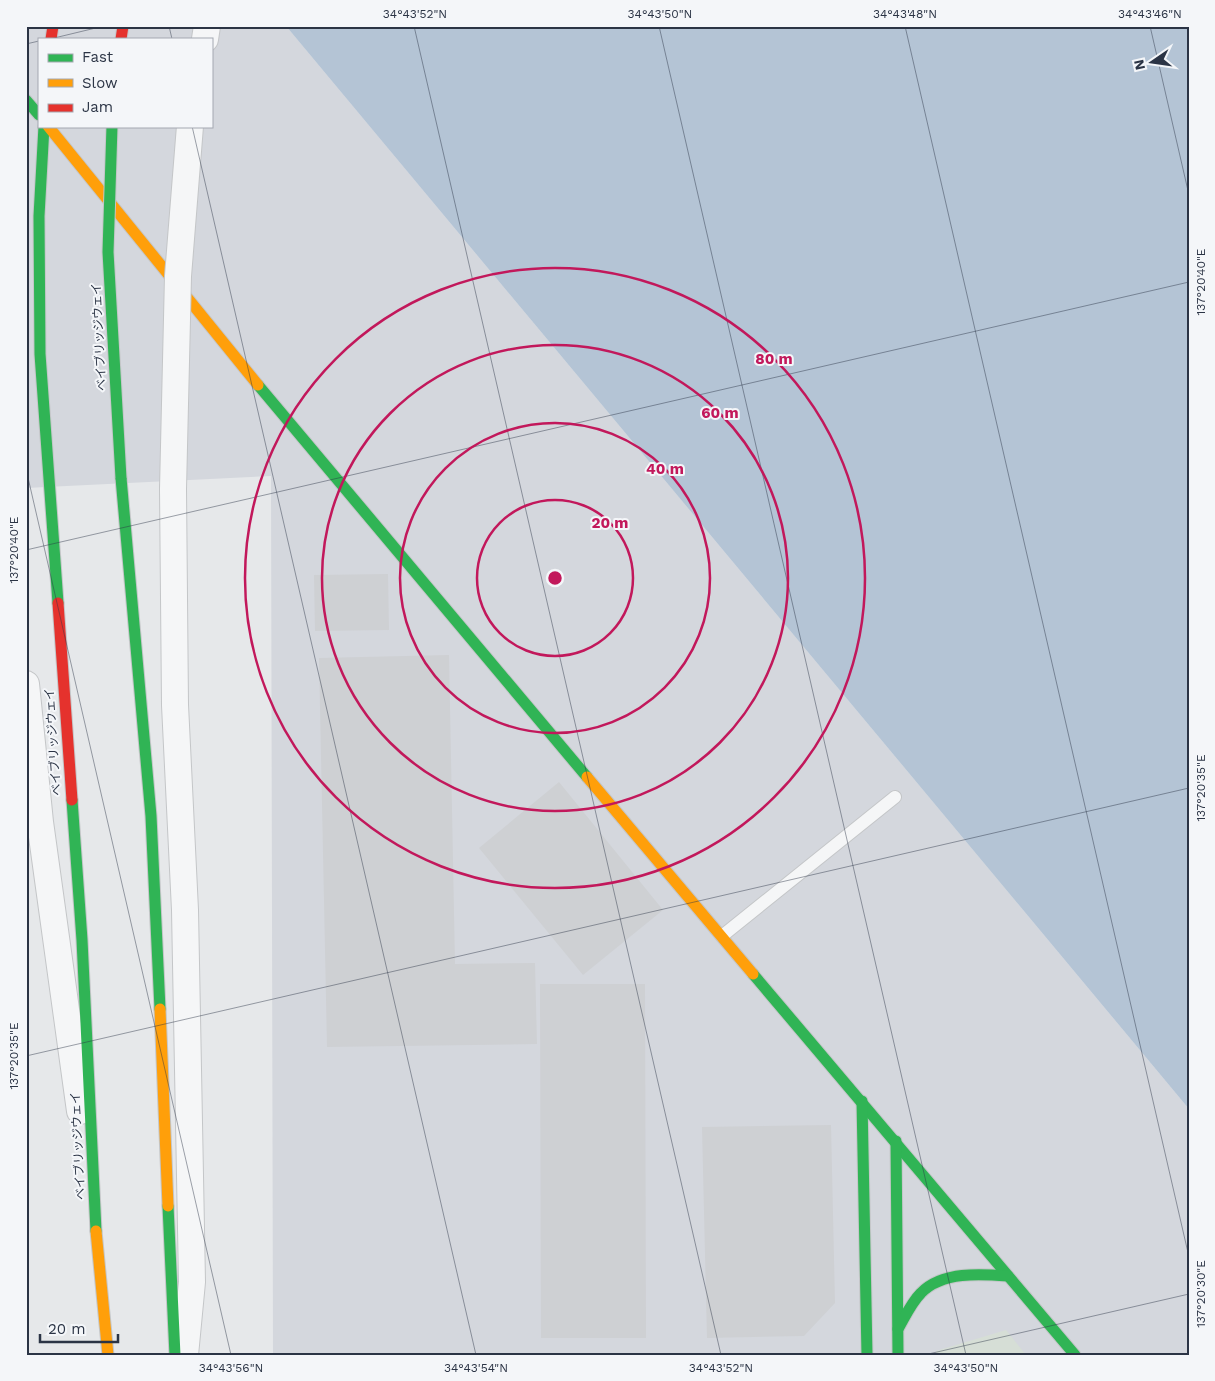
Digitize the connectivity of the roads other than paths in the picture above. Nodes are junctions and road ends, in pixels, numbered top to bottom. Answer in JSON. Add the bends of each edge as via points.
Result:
{"nodes":[{"id":1,"x":26,"y":100,"type":"edge"},
{"id":2,"x":38,"y":114,"type":"edge"},
{"id":3,"x":46,"y":128,"type":"edge"},
{"id":4,"x":48,"y":128,"type":"edge"},
{"id":5,"x":112,"y":128,"type":"edge"},
{"id":6,"x":190,"y":128,"type":"edge"},
{"id":7,"x":26,"y":684,"type":"edge"},
{"id":8,"x":895,"y":797,"type":"dead end"},
{"id":9,"x":722,"y":936,"type":"junction"},
{"id":10,"x":862,"y":1101,"type":"junction"},
{"id":11,"x":896,"y":1141,"type":"junction"},
{"id":12,"x":96,"y":1233,"type":"junction"},
{"id":13,"x":1008,"y":1276,"type":"junction"},
{"id":14,"x":898,"y":1329,"type":"junction"},
{"id":15,"x":108,"y":1355,"type":"edge"},
{"id":16,"x":175,"y":1355,"type":"edge"},
{"id":17,"x":185,"y":1355,"type":"edge"},
{"id":18,"x":867,"y":1355,"type":"edge"},
{"id":19,"x":898,"y":1355,"type":"edge"},
{"id":20,"x":1074,"y":1355,"type":"edge"}],
"edges":[{"from":1,"to":2,"type":"street"},
{"from":3,"to":12,"type":"street","name":"ベイブリッジウェイ","via":[[39,216],[40,354],[82,940]]},
{"from":4,"to":9,"type":"street","via":[[297,434]]},
{"from":5,"to":16,"type":"street","name":"ベイブリッジウェイ","bridge":true,"via":[[108,252],[121,478],[151,816]]},
{"from":6,"to":17,"type":"street","bridge":true,"via":[[178,276],[173,489],[175,705],[185,910],[192,1272]]},
{"from":7,"to":12,"type":"street","via":[[40,822]]},
{"from":8,"to":9,"type":"lane"},
{"from":9,"to":10,"type":"street"},
{"from":10,"to":11,"type":"street"},
{"from":10,"to":18,"type":"street"},
{"from":11,"to":13,"type":"street"},
{"from":11,"to":14,"type":"street"},
{"from":12,"to":15,"type":"street","name":"ベイブリッジウェイ"},
{"from":13,"to":14,"type":"street","via":[[978,1274],[942,1281],[925,1289]]},
{"from":13,"to":20,"type":"street"},
{"from":14,"to":19,"type":"street"}]}
